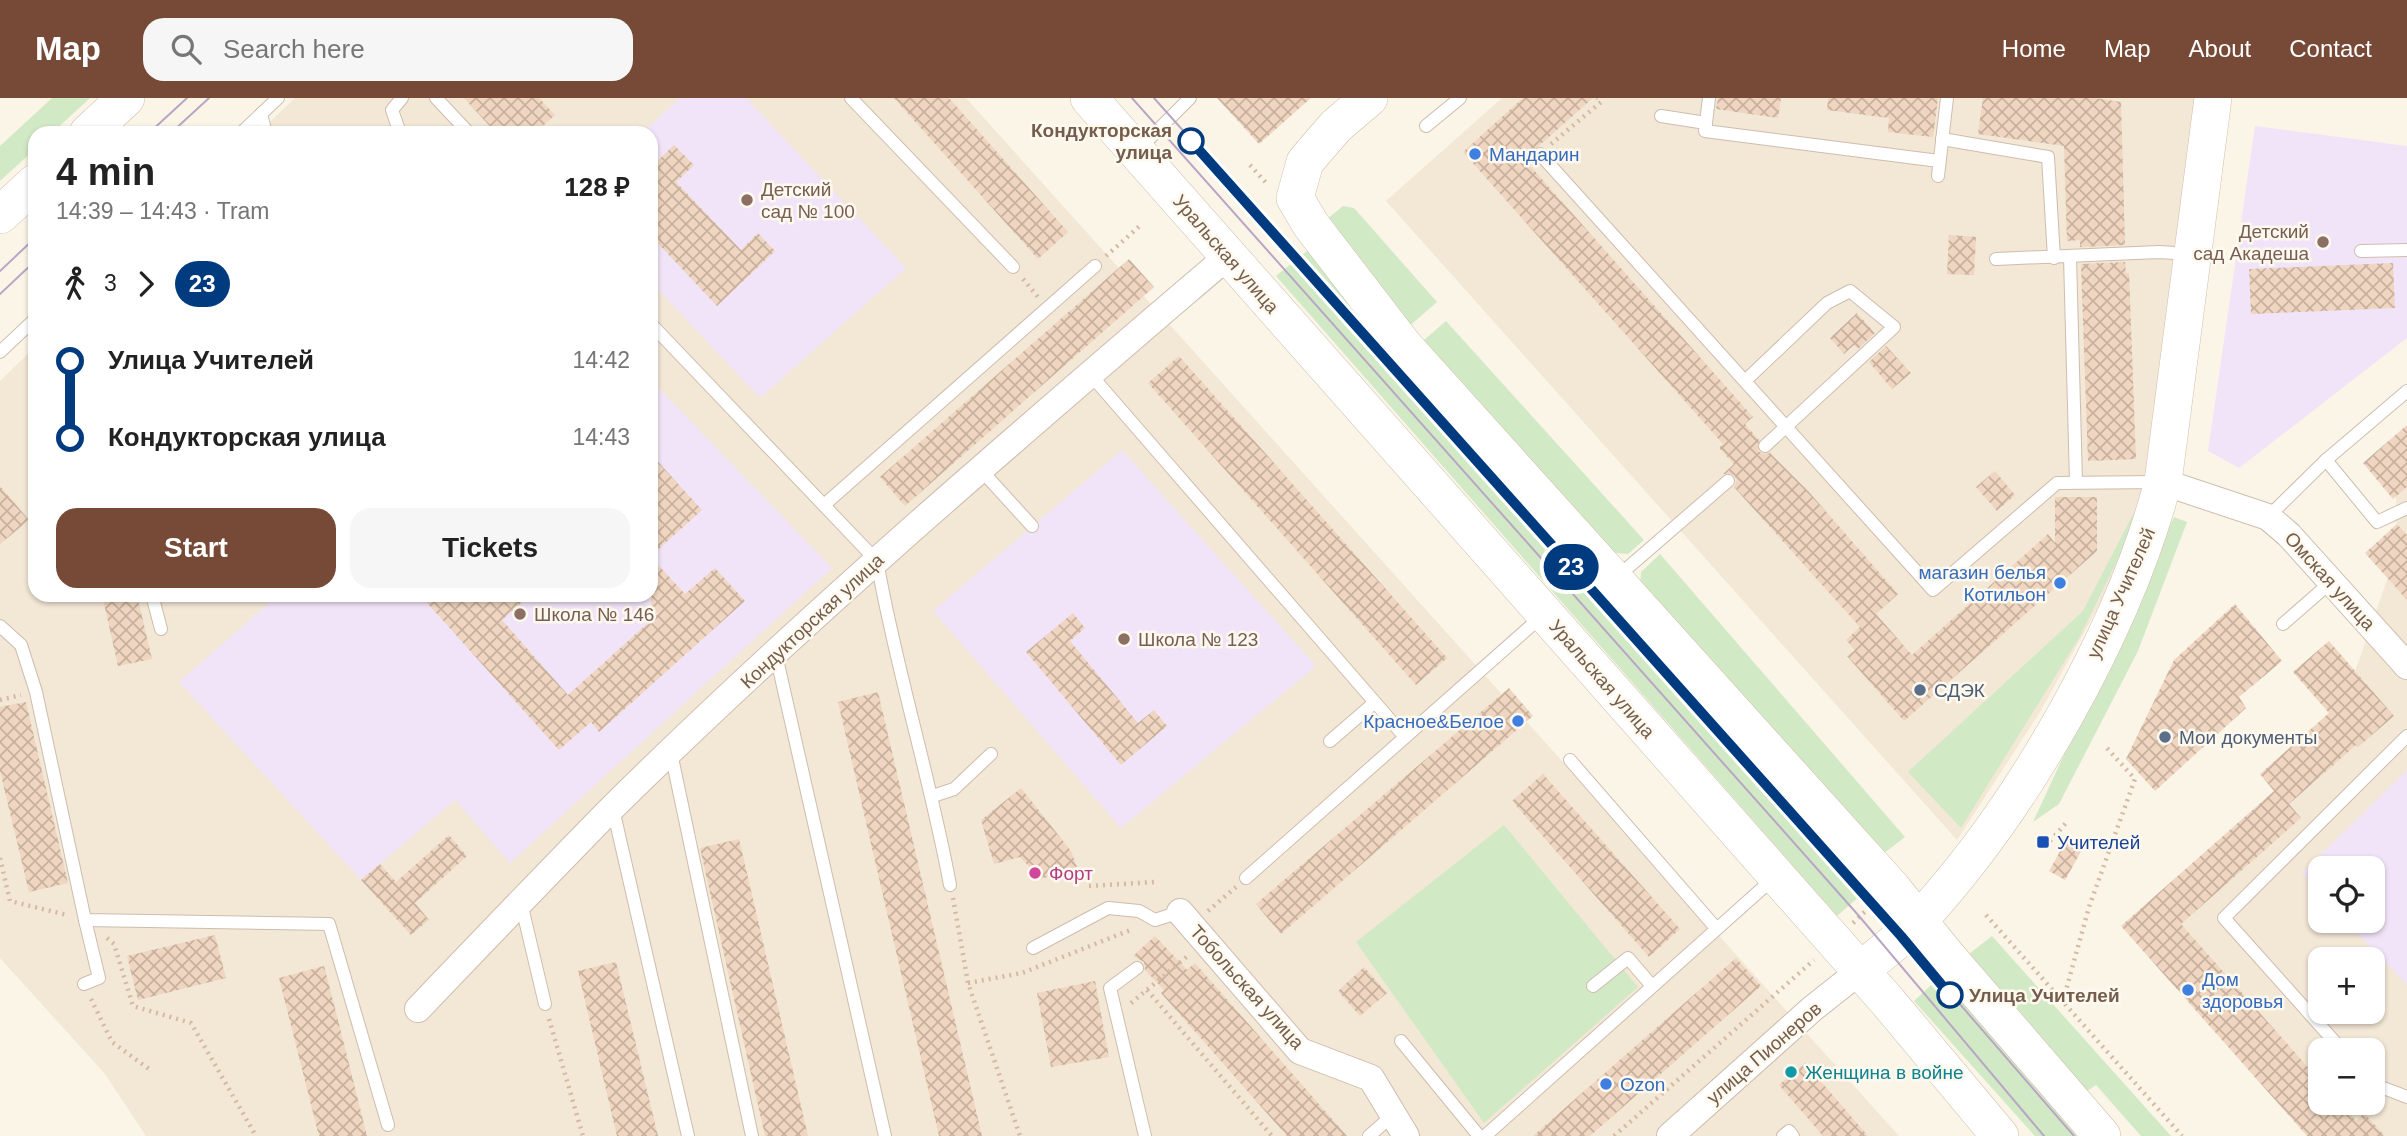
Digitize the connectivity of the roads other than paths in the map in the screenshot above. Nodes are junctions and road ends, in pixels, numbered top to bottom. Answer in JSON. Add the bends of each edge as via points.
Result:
{"nodes":[{"id":1,"x":126,"y":98,"type":"edge"},
{"id":2,"x":278,"y":98,"type":"edge"},
{"id":3,"x":402,"y":98,"type":"edge"},
{"id":4,"x":436,"y":98,"type":"edge"},
{"id":5,"x":850,"y":98,"type":"edge"},
{"id":6,"x":1089,"y":98,"type":"edge"},
{"id":7,"x":1190,"y":98,"type":"edge"},
{"id":8,"x":1369,"y":98,"type":"edge"},
{"id":9,"x":1460,"y":98,"type":"edge"},
{"id":10,"x":1709,"y":98,"type":"edge"},
{"id":11,"x":1947,"y":98,"type":"edge"},
{"id":12,"x":2213,"y":98,"type":"edge"},
{"id":13,"x":261,"y":114,"type":"junction"},
{"id":14,"x":1661,"y":116,"type":"dead end"},
{"id":15,"x":1706,"y":123,"type":"junction"},
{"id":16,"x":96,"y":126,"type":"edge"},
{"id":17,"x":248,"y":126,"type":"edge"},
{"id":18,"x":264,"y":126,"type":"edge"},
{"id":19,"x":398,"y":126,"type":"edge"},
{"id":20,"x":462,"y":126,"type":"edge"},
{"id":21,"x":1426,"y":127,"type":"dead end"},
{"id":22,"x":1942,"y":139,"type":"junction"},
{"id":23,"x":1136,"y":152,"type":"junction"},
{"id":24,"x":1540,"y":154,"type":"road end"},
{"id":25,"x":1940,"y":161,"type":"junction"},
{"id":26,"x":1938,"y":176,"type":"dead end"},
{"id":27,"x":28,"y":189,"type":"edge"},
{"id":28,"x":0,"y":215,"type":"edge"},
{"id":29,"x":2407,"y":250,"type":"edge"},
{"id":30,"x":2361,"y":251,"type":"dead end"},
{"id":31,"x":2192,"y":254,"type":"junction"},
{"id":32,"x":1227,"y":257,"type":"junction"},
{"id":33,"x":2070,"y":257,"type":"junction"},
{"id":34,"x":2054,"y":258,"type":"junction"},
{"id":35,"x":1996,"y":259,"type":"dead end"},
{"id":36,"x":1095,"y":266,"type":"road end"},
{"id":37,"x":1013,"y":267,"type":"road end"},
{"id":38,"x":28,"y":326,"type":"edge"},
{"id":39,"x":658,"y":331,"type":"edge"},
{"id":40,"x":0,"y":352,"type":"edge"},
{"id":41,"x":1090,"y":374,"type":"junction"},
{"id":42,"x":1745,"y":381,"type":"junction"},
{"id":43,"x":2407,"y":391,"type":"edge"},
{"id":44,"x":1787,"y":427,"type":"junction"},
{"id":45,"x":1765,"y":446,"type":"dead end"},
{"id":46,"x":2326,"y":460,"type":"junction"},
{"id":47,"x":981,"y":470,"type":"junction"},
{"id":48,"x":1728,"y":481,"type":"dead end"},
{"id":49,"x":2076,"y":482,"type":"junction"},
{"id":50,"x":2163,"y":482,"type":"junction"},
{"id":51,"x":824,"y":505,"type":"junction"},
{"id":52,"x":2407,"y":508,"type":"edge"},
{"id":53,"x":2268,"y":517,"type":"junction"},
{"id":54,"x":1032,"y":526,"type":"dead end"},
{"id":55,"x":877,"y":561,"type":"junction"},
{"id":56,"x":1614,"y":580,"type":"junction"},
{"id":57,"x":2331,"y":582,"type":"junction"},
{"id":58,"x":154,"y":602,"type":"edge"},
{"id":59,"x":1544,"y":614,"type":"junction"},
{"id":60,"x":2283,"y":624,"type":"dead end"},
{"id":61,"x":0,"y":625,"type":"edge"},
{"id":62,"x":161,"y":628,"type":"dead end"},
{"id":63,"x":776,"y":654,"type":"junction"},
{"id":64,"x":2407,"y":666,"type":"edge"},
{"id":65,"x":1374,"y":703,"type":"junction"},
{"id":66,"x":2407,"y":736,"type":"edge"},
{"id":67,"x":1405,"y":737,"type":"junction"},
{"id":68,"x":1329,"y":741,"type":"dead end"},
{"id":69,"x":671,"y":753,"type":"junction"},
{"id":70,"x":991,"y":754,"type":"dead end"},
{"id":71,"x":1570,"y":760,"type":"dead end"},
{"id":72,"x":933,"y":796,"type":"junction"},
{"id":73,"x":612,"y":808,"type":"junction"},
{"id":74,"x":1775,"y":877,"type":"junction"},
{"id":75,"x":1245,"y":878,"type":"road end"},
{"id":76,"x":950,"y":885,"type":"road end"},
{"id":77,"x":521,"y":902,"type":"junction"},
{"id":78,"x":1180,"y":912,"type":"joint"},
{"id":79,"x":85,"y":920,"type":"junction"},
{"id":80,"x":1919,"y":920,"type":"junction"},
{"id":81,"x":1716,"y":928,"type":"junction"},
{"id":82,"x":1033,"y":948,"type":"dead end"},
{"id":83,"x":1138,"y":968,"type":"dead end"},
{"id":84,"x":1860,"y":971,"type":"junction"},
{"id":85,"x":84,"y":984,"type":"road end"},
{"id":86,"x":1593,"y":986,"type":"dead end"},
{"id":87,"x":1652,"y":986,"type":"junction"},
{"id":88,"x":545,"y":1004,"type":"road end"},
{"id":89,"x":418,"y":1009,"type":"dead end"},
{"id":90,"x":2331,"y":1038,"type":"edge"},
{"id":91,"x":1401,"y":1041,"type":"dead end"},
{"id":92,"x":2385,"y":1089,"type":"edge"},
{"id":93,"x":2407,"y":1097,"type":"edge"},
{"id":94,"x":388,"y":1125,"type":"dead end"},
{"id":95,"x":1399,"y":1126,"type":"edge"},
{"id":96,"x":688,"y":1136,"type":"edge"},
{"id":97,"x":752,"y":1136,"type":"edge"},
{"id":98,"x":885,"y":1136,"type":"edge"},
{"id":99,"x":1145,"y":1136,"type":"edge"},
{"id":100,"x":1369,"y":1136,"type":"edge"},
{"id":101,"x":1479,"y":1136,"type":"edge"},
{"id":102,"x":1485,"y":1136,"type":"edge"},
{"id":103,"x":1670,"y":1136,"type":"edge"},
{"id":104,"x":1783,"y":1136,"type":"edge"},
{"id":105,"x":1793,"y":1136,"type":"edge"},
{"id":106,"x":2000,"y":1136,"type":"edge"},
{"id":107,"x":2102,"y":1136,"type":"edge"}],
"edges":[{"from":1,"to":16,"type":"main road"},
{"from":2,"to":13,"type":"lane"},
{"from":3,"to":19,"type":"lane","via":[[392,110]]},
{"from":4,"to":20,"type":"lane"},
{"from":5,"to":37,"type":"lane"},
{"from":6,"to":23,"type":"main road","name":"Уральская улица"},
{"from":7,"to":23,"type":"lane"},
{"from":8,"to":56,"type":"main road","via":[[1336,126],[1284,195],[1404,346]]},
{"from":9,"to":21,"type":"lane"},
{"from":10,"to":15,"type":"lane"},
{"from":11,"to":22,"type":"lane"},
{"from":12,"to":31,"type":"main road","name":"улица Учителей"},
{"from":13,"to":17,"type":"lane"},
{"from":13,"to":18,"type":"lane"},
{"from":14,"to":15,"type":"lane"},
{"from":15,"to":25,"type":"lane","via":[[1705,131]]},
{"from":22,"to":25,"type":"lane"},
{"from":22,"to":34,"type":"lane","via":[[2048,157]]},
{"from":23,"to":32,"type":"main road","name":"Уральская улица"},
{"from":24,"to":42,"type":"lane"},
{"from":25,"to":26,"type":"lane"},
{"from":27,"to":28,"type":"main road"},
{"from":29,"to":30,"type":"lane"},
{"from":31,"to":33,"type":"lane"},
{"from":31,"to":50,"type":"main road","name":"улица Учителей"},
{"from":32,"to":41,"type":"street","name":"Кондукторская улица"},
{"from":32,"to":59,"type":"main road","name":"Уральская улица"},
{"from":33,"to":34,"type":"lane"},
{"from":33,"to":49,"type":"lane"},
{"from":34,"to":35,"type":"lane"},
{"from":36,"to":51,"type":"lane"},
{"from":38,"to":40,"type":"lane"},
{"from":39,"to":51,"type":"lane"},
{"from":41,"to":47,"type":"street","name":"Кондукторская улица"},
{"from":41,"to":65,"type":"lane"},
{"from":42,"to":44,"type":"lane"},
{"from":42,"to":44,"type":"lane","via":[[1827,303],[1850,291],[1894,327]]},
{"from":43,"to":46,"type":"lane"},
{"from":44,"to":45,"type":"lane"},
{"from":44,"to":49,"type":"lane","via":[[1933,590],[2057,483]]},
{"from":46,"to":52,"type":"lane","via":[[2377,522]]},
{"from":46,"to":53,"type":"lane"},
{"from":47,"to":54,"type":"lane"},
{"from":47,"to":55,"type":"street","name":"Кондукторская улица"},
{"from":48,"to":56,"type":"lane"},
{"from":49,"to":50,"type":"lane"},
{"from":50,"to":53,"type":"street","name":"Омская улица"},
{"from":50,"to":80,"type":"main road","name":"улица Учителей","via":[[2150,534],[2126,589],[2039,760]]},
{"from":51,"to":55,"type":"lane"},
{"from":53,"to":57,"type":"street","name":"Омская улица"},
{"from":55,"to":63,"type":"street","name":"Кондукторская улица"},
{"from":55,"to":72,"type":"lane"},
{"from":56,"to":80,"type":"main road"},
{"from":57,"to":60,"type":"lane"},
{"from":57,"to":64,"type":"street","name":"Омская улица"},
{"from":58,"to":62,"type":"lane"},
{"from":59,"to":67,"type":"lane"},
{"from":59,"to":74,"type":"main road","name":"Уральская улица"},
{"from":61,"to":79,"type":"lane","via":[[21,645],[36,692]]},
{"from":63,"to":69,"type":"street","name":"Кондукторская улица"},
{"from":63,"to":98,"type":"lane"},
{"from":65,"to":67,"type":"lane"},
{"from":65,"to":68,"type":"lane"},
{"from":66,"to":90,"type":"lane","via":[[2224,918]]},
{"from":67,"to":75,"type":"lane"},
{"from":69,"to":73,"type":"street","name":"Кондукторская улица"},
{"from":69,"to":97,"type":"lane"},
{"from":70,"to":72,"type":"lane","via":[[954,789]]},
{"from":71,"to":81,"type":"lane"},
{"from":72,"to":76,"type":"lane"},
{"from":73,"to":77,"type":"street","name":"Кондукторская улица"},
{"from":73,"to":96,"type":"lane"},
{"from":74,"to":81,"type":"lane"},
{"from":74,"to":84,"type":"main road","name":"Уральская улица"},
{"from":77,"to":88,"type":"lane"},
{"from":77,"to":89,"type":"street","name":"Кондукторская улица"},
{"from":78,"to":82,"type":"lane","via":[[1155,920],[1139,911],[1108,908]]},
{"from":78,"to":95,"type":"street","name":"Тобольская улица","via":[[1300,1051],[1371,1078]]},
{"from":79,"to":85,"type":"lane","via":[[99,978]]},
{"from":79,"to":94,"type":"lane","via":[[329,924]]},
{"from":80,"to":84,"type":"main road","name":"улица Учителей"},
{"from":80,"to":107,"type":"main road"},
{"from":81,"to":87,"type":"lane"},
{"from":83,"to":99,"type":"lane","via":[[1110,988]]},
{"from":84,"to":103,"type":"street","name":"улица Пионеров"},
{"from":84,"to":106,"type":"main road","name":"Уральская улица"},
{"from":86,"to":87,"type":"lane","via":[[1628,958]]},
{"from":87,"to":102,"type":"lane"},
{"from":91,"to":101,"type":"lane"},
{"from":92,"to":93,"type":"lane"},
{"from":95,"to":100,"type":"lane"},
{"from":104,"to":105,"type":"lane","via":[[1789,1131]]}]}
